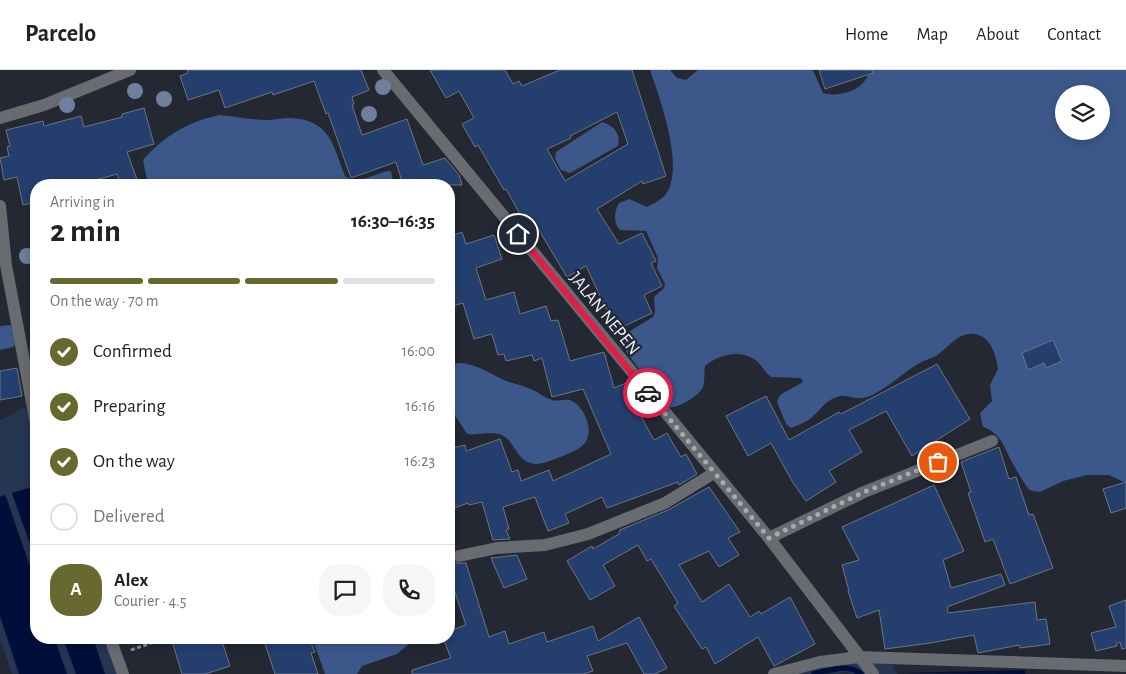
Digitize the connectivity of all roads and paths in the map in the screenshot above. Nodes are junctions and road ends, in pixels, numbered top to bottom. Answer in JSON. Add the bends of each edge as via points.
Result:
{"nodes":[{"id":1,"x":130,"y":70,"type":"edge"},
{"id":2,"x":383,"y":70,"type":"edge"},
{"id":3,"x":0,"y":118,"type":"edge"},
{"id":4,"x":0,"y":206,"type":"edge"},
{"id":5,"x":30,"y":392,"type":"edge"},
{"id":6,"x":992,"y":441,"type":"dead end"},
{"id":7,"x":714,"y":473,"type":"junction"},
{"id":8,"x":769,"y":538,"type":"junction"},
{"id":9,"x":459,"y":556,"type":"dead end"},
{"id":10,"x":112,"y":644,"type":"edge"},
{"id":11,"x":148,"y":644,"type":"edge"},
{"id":12,"x":116,"y":655,"type":"junction"},
{"id":13,"x":859,"y":657,"type":"junction"},
{"id":14,"x":1126,"y":666,"type":"edge"},
{"id":15,"x":123,"y":674,"type":"edge"},
{"id":16,"x":774,"y":674,"type":"edge"},
{"id":17,"x":873,"y":674,"type":"edge"}],
"edges":[{"from":1,"to":3,"type":"street","via":[[44,105]]},
{"from":2,"to":7,"type":"street","name":"JALAN NEPEN"},
{"from":4,"to":5,"type":"street","via":[[6,265]]},
{"from":6,"to":8,"type":"street","via":[[864,492]]},
{"from":7,"to":8,"type":"street","name":"JALAN NEPEN"},
{"from":7,"to":9,"type":"street","via":[[665,504],[588,534],[545,546],[497,548]]},
{"from":8,"to":13,"type":"street","name":"JALAN NEPEN"},
{"from":10,"to":12,"type":"street"},
{"from":11,"to":12,"type":"path"},
{"from":12,"to":15,"type":"street"},
{"from":13,"to":14,"type":"street"},
{"from":13,"to":16,"type":"street","via":[[820,662]]},
{"from":13,"to":17,"type":"street","name":"JALAN NEPEN"}]}
